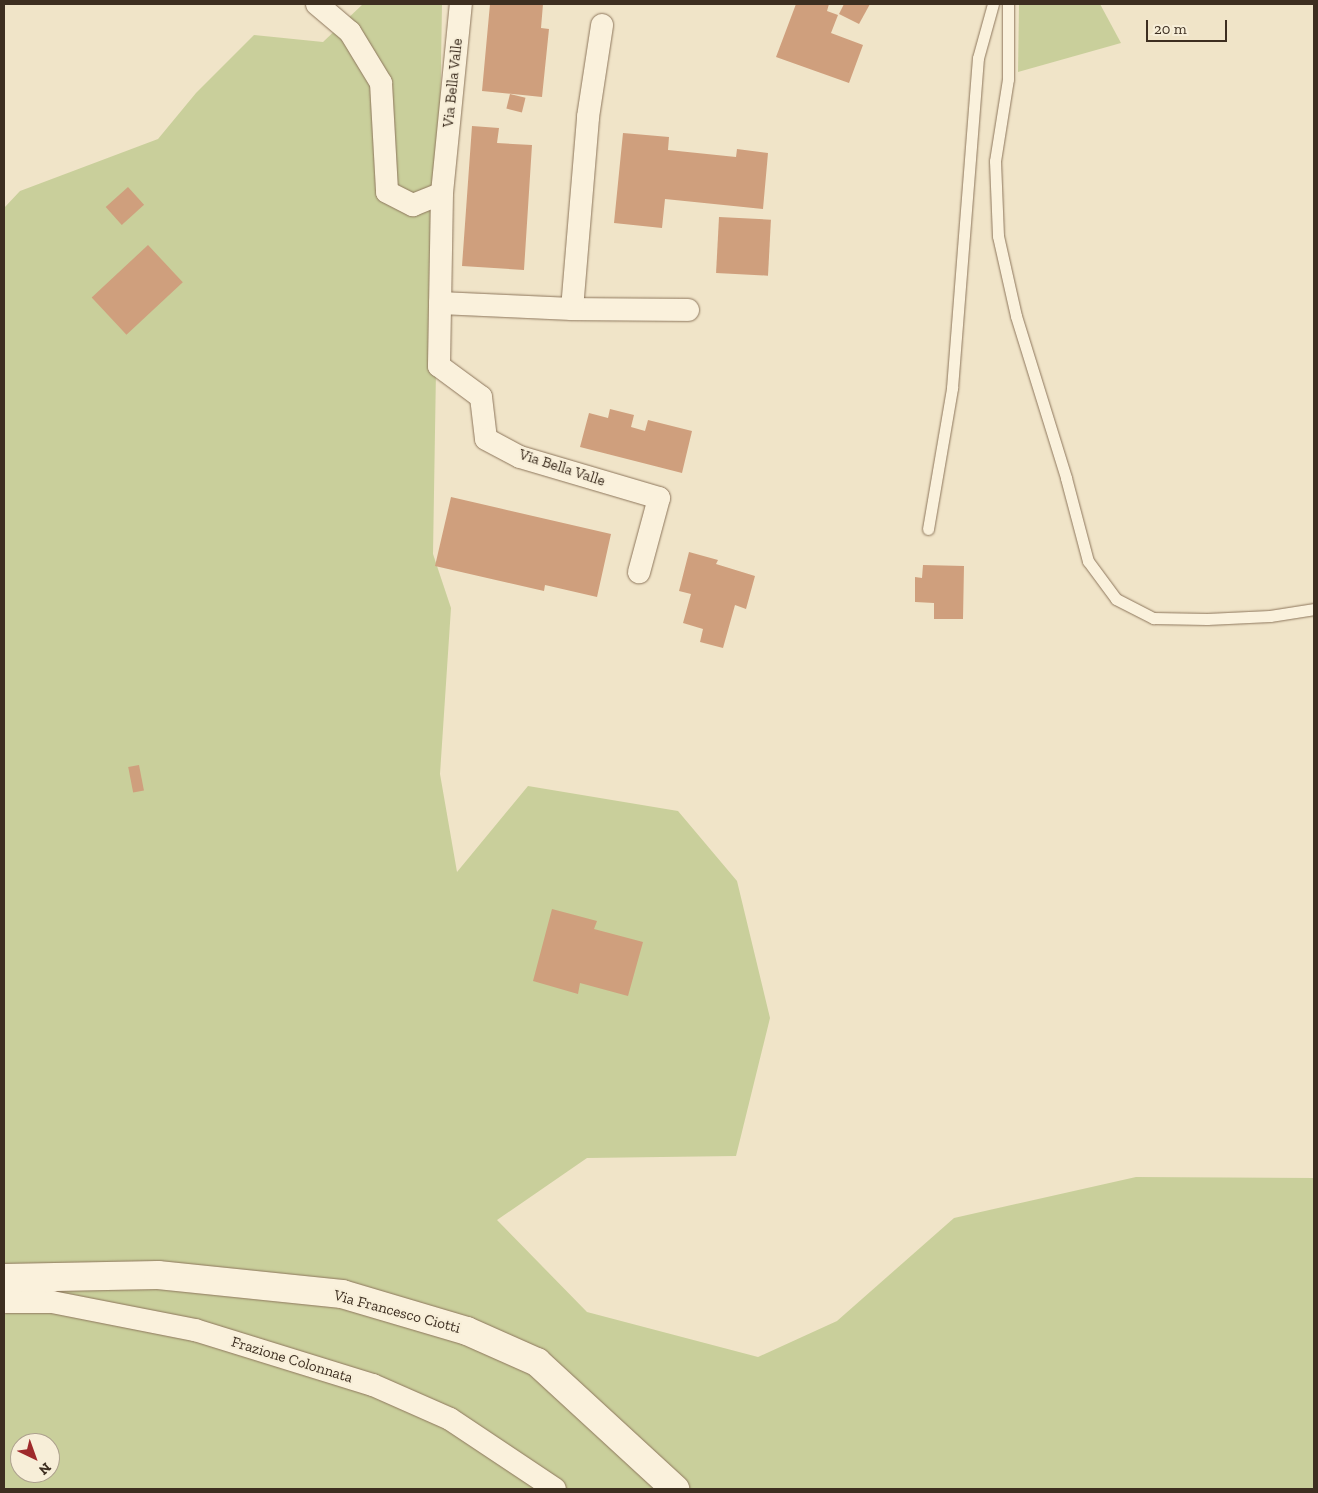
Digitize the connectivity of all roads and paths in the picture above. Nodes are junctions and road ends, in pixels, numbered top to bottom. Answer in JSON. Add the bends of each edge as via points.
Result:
{"nodes":[{"id":1,"x":317,"y":4,"type":"edge"},
{"id":2,"x":461,"y":4,"type":"edge"},
{"id":3,"x":992,"y":4,"type":"edge"},
{"id":4,"x":1008,"y":4,"type":"edge"},
{"id":5,"x":602,"y":25,"type":"dead end"},
{"id":6,"x":442,"y":193,"type":"junction"},
{"id":7,"x":440,"y":303,"type":"junction"},
{"id":8,"x":572,"y":309,"type":"junction"},
{"id":9,"x":688,"y":310,"type":"dead end"},
{"id":10,"x":928,"y":529,"type":"dead end"},
{"id":11,"x":639,"y":572,"type":"dead end"},
{"id":12,"x":1314,"y":609,"type":"edge"},
{"id":13,"x":4,"y":1278,"type":"edge"},
{"id":14,"x":4,"y":1302,"type":"edge"},
{"id":15,"x":555,"y":1489,"type":"edge"},
{"id":16,"x":675,"y":1489,"type":"edge"}],
"edges":[{"from":1,"to":6,"type":"street","via":[[350,32],[380,83],[387,192],[413,205]]},
{"from":2,"to":6,"type":"street","name":"Via Bella Valle"},
{"from":3,"to":10,"type":"lane","via":[[978,58],[952,388]]},
{"from":4,"to":12,"type":"lane","via":[[1008,78],[995,161],[998,236],[1016,316],[1088,561],[1116,600],[1154,618],[1261,616]]},
{"from":5,"to":8,"type":"street","via":[[588,117]]},
{"from":6,"to":7,"type":"street","name":"Via Bella Valle"},
{"from":7,"to":8,"type":"street"},
{"from":7,"to":11,"type":"street","name":"Via Bella Valle","via":[[440,366],[481,397],[486,439],[520,457],[658,498]]},
{"from":8,"to":9,"type":"street"},
{"from":13,"to":16,"type":"street","name":"Via Francesco Ciotti","via":[[158,1275],[342,1294],[467,1331],[537,1362]]},
{"from":14,"to":15,"type":"street","name":"Frazione Colonnata","via":[[52,1302],[195,1330],[373,1386],[450,1419]]}]}
